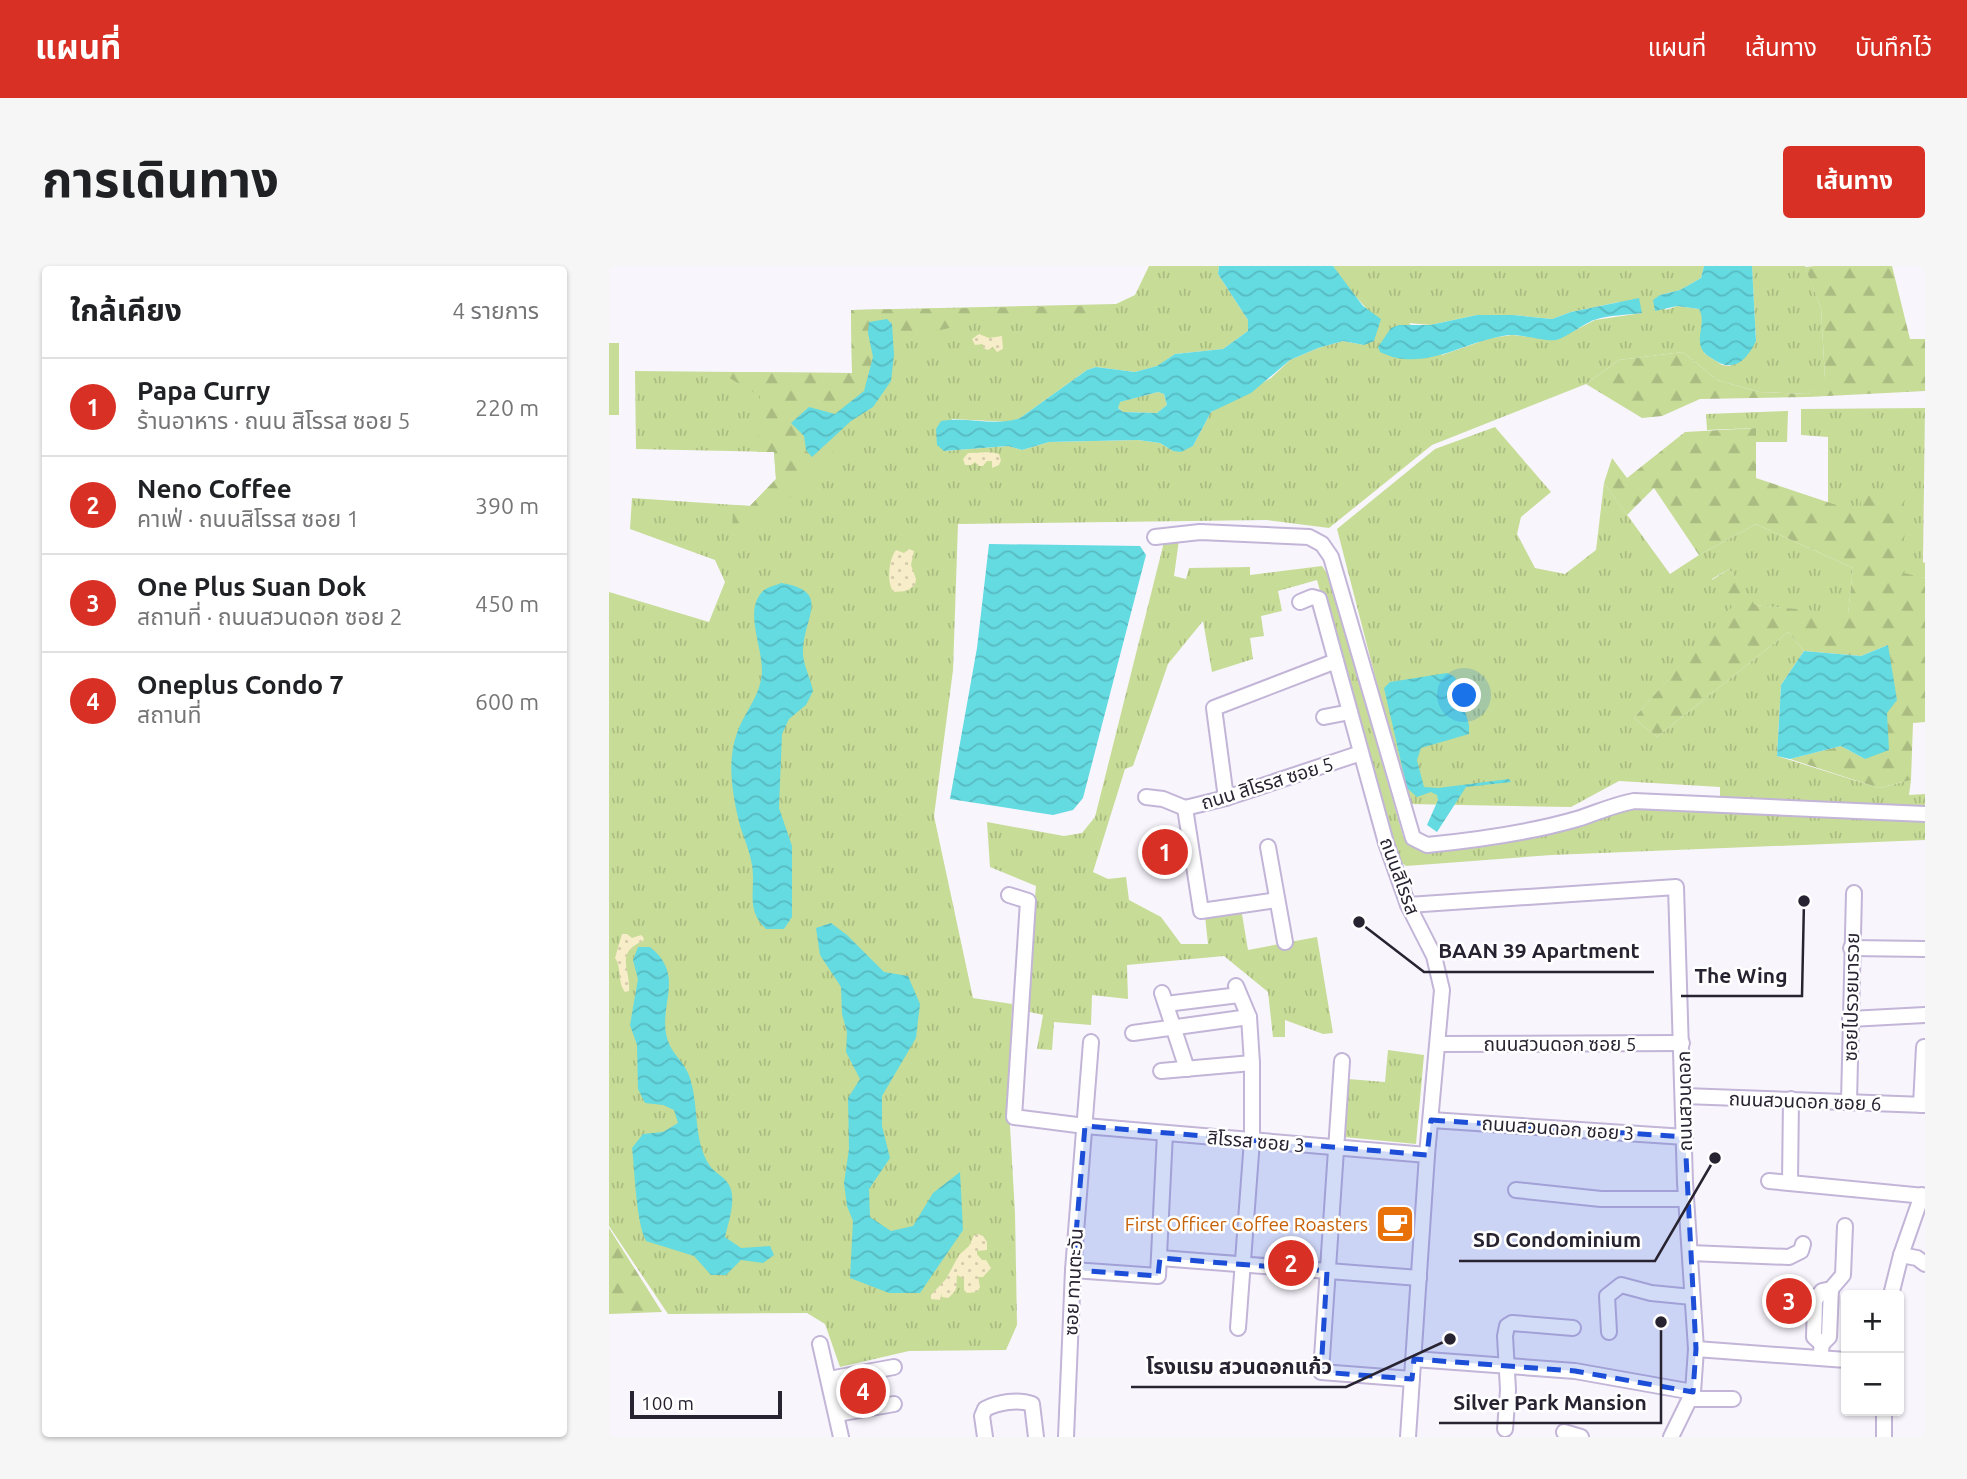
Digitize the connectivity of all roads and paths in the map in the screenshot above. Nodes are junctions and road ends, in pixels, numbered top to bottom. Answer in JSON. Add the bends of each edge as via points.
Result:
{"nodes":[{"id":1,"x":1155,"y":537,"type":"dead end"},
{"id":2,"x":1300,"y":602,"type":"dead end"},
{"id":3,"x":1336,"y":661,"type":"junction"},
{"id":4,"x":1350,"y":712,"type":"junction"},
{"id":5,"x":1324,"y":717,"type":"dead end"},
{"id":6,"x":1361,"y":753,"type":"junction"},
{"id":7,"x":1146,"y":797,"type":"dead end"},
{"id":8,"x":1226,"y":798,"type":"junction"},
{"id":9,"x":1185,"y":808,"type":"junction"},
{"id":10,"x":1925,"y":814,"type":"edge"},
{"id":11,"x":1268,"y":847,"type":"dead end"},
{"id":12,"x":1854,"y":893,"type":"dead end"},
{"id":13,"x":1009,"y":895,"type":"dead end"},
{"id":14,"x":1277,"y":900,"type":"junction"},
{"id":15,"x":1408,"y":905,"type":"junction"},
{"id":16,"x":1285,"y":942,"type":"dead end"},
{"id":17,"x":1851,"y":948,"type":"junction"},
{"id":18,"x":1925,"y":949,"type":"edge"},
{"id":19,"x":1925,"y":1015,"type":"edge"},
{"id":20,"x":1249,"y":1017,"type":"junction"},
{"id":21,"x":1850,"y":1019,"type":"junction"},
{"id":22,"x":1175,"y":1028,"type":"junction"},
{"id":23,"x":1133,"y":1033,"type":"dead end"},
{"id":24,"x":1091,"y":1042,"type":"dead end"},
{"id":25,"x":1682,"y":1043,"type":"junction"},
{"id":26,"x":1438,"y":1044,"type":"junction"},
{"id":27,"x":1924,"y":1047,"type":"edge"},
{"id":28,"x":1342,"y":1061,"type":"dead end"},
{"id":29,"x":1252,"y":1063,"type":"junction"},
{"id":30,"x":1187,"y":1069,"type":"junction"},
{"id":31,"x":1161,"y":1071,"type":"dead end"},
{"id":32,"x":1684,"y":1097,"type":"junction"},
{"id":33,"x":1791,"y":1100,"type":"junction"},
{"id":34,"x":1849,"y":1101,"type":"junction"},
{"id":35,"x":1923,"y":1105,"type":"edge"},
{"id":36,"x":1431,"y":1120,"type":"junction"},
{"id":37,"x":1085,"y":1126,"type":"junction"},
{"id":38,"x":1165,"y":1133,"type":"junction"},
{"id":39,"x":1685,"y":1136,"type":"junction"},
{"id":40,"x":1252,"y":1140,"type":"junction"},
{"id":41,"x":1336,"y":1147,"type":"junction"},
{"id":42,"x":1427,"y":1155,"type":"junction"},
{"id":43,"x":1769,"y":1181,"type":"dead end"},
{"id":44,"x":1790,"y":1182,"type":"junction"},
{"id":45,"x":1516,"y":1190,"type":"dead end"},
{"id":46,"x":1924,"y":1196,"type":"edge"},
{"id":47,"x":1686,"y":1199,"type":"junction"},
{"id":48,"x":1845,"y":1226,"type":"dead end"},
{"id":49,"x":1803,"y":1244,"type":"dead end"},
{"id":50,"x":1690,"y":1253,"type":"junction"},
{"id":51,"x":1901,"y":1255,"type":"junction"},
{"id":52,"x":1160,"y":1258,"type":"junction"},
{"id":53,"x":1925,"y":1264,"type":"edge"},
{"id":54,"x":1241,"y":1266,"type":"junction"},
{"id":55,"x":1073,"y":1270,"type":"junction"},
{"id":56,"x":1328,"y":1271,"type":"junction"},
{"id":57,"x":1419,"y":1278,"type":"junction"},
{"id":58,"x":1892,"y":1290,"type":"edge"},
{"id":59,"x":1692,"y":1297,"type":"junction"},
{"id":60,"x":1238,"y":1328,"type":"dead end"},
{"id":61,"x":1573,"y":1328,"type":"dead end"},
{"id":62,"x":1609,"y":1332,"type":"dead end"},
{"id":63,"x":820,"y":1344,"type":"dead end"},
{"id":64,"x":1696,"y":1349,"type":"junction"},
{"id":65,"x":1821,"y":1351,"type":"junction"},
{"id":66,"x":1841,"y":1358,"type":"edge"},
{"id":67,"x":1414,"y":1359,"type":"junction"},
{"id":68,"x":1508,"y":1366,"type":"junction"},
{"id":69,"x":894,"y":1367,"type":"dead end"},
{"id":70,"x":829,"y":1379,"type":"junction"},
{"id":71,"x":1412,"y":1379,"type":"junction"},
{"id":72,"x":1692,"y":1396,"type":"junction"},
{"id":73,"x":1733,"y":1399,"type":"dead end"},
{"id":74,"x":894,"y":1404,"type":"dead end"},
{"id":75,"x":837,"y":1413,"type":"junction"},
{"id":76,"x":1884,"y":1416,"type":"edge"},
{"id":77,"x":1505,"y":1429,"type":"dead end"},
{"id":78,"x":1564,"y":1432,"type":"dead end"},
{"id":79,"x":841,"y":1437,"type":"edge"},
{"id":80,"x":985,"y":1437,"type":"edge"},
{"id":81,"x":1035,"y":1437,"type":"edge"},
{"id":82,"x":1066,"y":1437,"type":"edge"},
{"id":83,"x":1408,"y":1437,"type":"edge"},
{"id":84,"x":1581,"y":1437,"type":"edge"},
{"id":85,"x":1671,"y":1437,"type":"edge"},
{"id":86,"x":1884,"y":1437,"type":"edge"}],
"edges":[{"from":1,"to":10,"type":"street","via":[[1212,532],[1309,537],[1322,544],[1331,557],[1413,838],[1427,845],[1540,827],[1634,801]]},
{"from":2,"to":3,"type":"street","name":"ถนนสิโรรส","via":[[1319,599]]},
{"from":3,"to":4,"type":"street","name":"ถนนสิโรรส"},
{"from":3,"to":8,"type":"street","via":[[1214,708]]},
{"from":4,"to":5,"type":"street"},
{"from":4,"to":6,"type":"street","name":"ถนนสิโรรส"},
{"from":6,"to":8,"type":"street","name":"ถนน สิโรรส ซอย 5"},
{"from":6,"to":15,"type":"street","name":"ถนนสิโรรส"},
{"from":7,"to":9,"type":"street"},
{"from":8,"to":9,"type":"street","name":"ถนน สิโรรส ซอย 5"},
{"from":9,"to":14,"type":"street","name":"ถนน สิโรรส ซอย 5","via":[[1201,911]]},
{"from":11,"to":14,"type":"street"},
{"from":12,"to":17,"type":"street","name":"ซอยไปรวยมารวย"},
{"from":13,"to":37,"type":"street","name":"สิโรรส ซอย 3","via":[[1028,901],[1014,1117]]},
{"from":14,"to":16,"type":"street"},
{"from":15,"to":25,"type":"street","name":"ถนนสวนดอก","via":[[1676,887]]},
{"from":15,"to":26,"type":"street","name":"ถนนสิโรรส","via":[[1440,975]]},
{"from":17,"to":18,"type":"street"},
{"from":17,"to":21,"type":"street","name":"ซอยไปรวยมารวย"},
{"from":19,"to":21,"type":"street"},
{"from":20,"to":22,"type":"street"},
{"from":20,"to":22,"type":"street","via":[[1238,990],[1164,999]]},
{"from":20,"to":29,"type":"street"},
{"from":21,"to":34,"type":"street","name":"ซอยไปรวยมารวย"},
{"from":22,"to":23,"type":"street"},
{"from":22,"to":30,"type":"street"},
{"from":24,"to":37,"type":"street","name":"ซอย ทานตะวัน"},
{"from":25,"to":26,"type":"street","name":"ถนนสวนดอก ซอย 5"},
{"from":25,"to":32,"type":"street","name":"ถนนสวนดอก"},
{"from":26,"to":36,"type":"street","name":"ถนนสิโรรส"},
{"from":27,"to":35,"type":"street"},
{"from":28,"to":41,"type":"street"},
{"from":29,"to":30,"type":"street"},
{"from":29,"to":40,"type":"street"},
{"from":30,"to":31,"type":"street"},
{"from":32,"to":33,"type":"street","name":"ถนนสวนดอก ซอย 6"},
{"from":32,"to":39,"type":"street","name":"ถนนสวนดอก"},
{"from":33,"to":34,"type":"street","name":"ถนนสวนดอก ซอย 6"},
{"from":33,"to":44,"type":"street"},
{"from":34,"to":35,"type":"street","name":"ถนนสวนดอก ซอย 6"},
{"from":36,"to":39,"type":"street","name":"ถนนสวนดอก ซอย 3"},
{"from":36,"to":42,"type":"street","name":"ถนนสิโรรส"},
{"from":37,"to":38,"type":"street","name":"สิโรรส ซอย 3"},
{"from":37,"to":55,"type":"street","name":"ซอย ทานตะวัน"},
{"from":38,"to":40,"type":"street","name":"สิโรรส ซอย 3"},
{"from":38,"to":52,"type":"street"},
{"from":39,"to":47,"type":"street","name":"ถนนสวนดอก"},
{"from":40,"to":41,"type":"street","name":"สิโรรส ซอย 3"},
{"from":40,"to":54,"type":"street"},
{"from":41,"to":42,"type":"street","name":"สิโรรส ซอย 3"},
{"from":41,"to":56,"type":"street"},
{"from":42,"to":57,"type":"street","name":"ถนนสิโรรส"},
{"from":43,"to":44,"type":"street"},
{"from":44,"to":46,"type":"street"},
{"from":45,"to":47,"type":"street","via":[[1601,1199]]},
{"from":46,"to":51,"type":"street"},
{"from":47,"to":50,"type":"street","name":"ถนนสวนดอก"},
{"from":48,"to":65,"type":"street","via":[[1843,1275],[1815,1300],[1814,1337]]},
{"from":49,"to":50,"type":"street","via":[[1801,1251],[1789,1257]]},
{"from":50,"to":59,"type":"street","name":"ถนนสวนดอก"},
{"from":51,"to":53,"type":"street"},
{"from":51,"to":58,"type":"street"},
{"from":52,"to":54,"type":"street"},
{"from":52,"to":55,"type":"street","via":[[1158,1276]]},
{"from":54,"to":56,"type":"street"},
{"from":54,"to":60,"type":"street"},
{"from":55,"to":82,"type":"street","name":"ซอย ทานตะวัน"},
{"from":56,"to":57,"type":"street"},
{"from":56,"to":71,"type":"street","via":[[1321,1372]]},
{"from":57,"to":67,"type":"street","name":"ถนนสิโรรส"},
{"from":59,"to":62,"type":"street","via":[[1621,1285],[1608,1296]]},
{"from":59,"to":64,"type":"street","name":"ถนนสวนดอก"},
{"from":61,"to":68,"type":"street","via":[[1512,1323],[1505,1336]]},
{"from":63,"to":70,"type":"street"},
{"from":64,"to":65,"type":"street"},
{"from":64,"to":72,"type":"street","name":"ถนนสวนดอก"},
{"from":65,"to":66,"type":"street"},
{"from":67,"to":68,"type":"street"},
{"from":67,"to":71,"type":"street","name":"ถนนสิโรรส"},
{"from":68,"to":72,"type":"street","via":[[1575,1371]]},
{"from":68,"to":77,"type":"street"},
{"from":69,"to":70,"type":"street"},
{"from":70,"to":75,"type":"street"},
{"from":71,"to":83,"type":"street","name":"ถนนสิโรรส"},
{"from":72,"to":73,"type":"street"},
{"from":72,"to":85,"type":"street","name":"ถนนสวนดอก"},
{"from":74,"to":75,"type":"street"},
{"from":75,"to":79,"type":"street"},
{"from":76,"to":86,"type":"street"},
{"from":78,"to":84,"type":"street"},
{"from":80,"to":81,"type":"street","via":[[985,1409],[1025,1401],[1033,1404]]}]}
